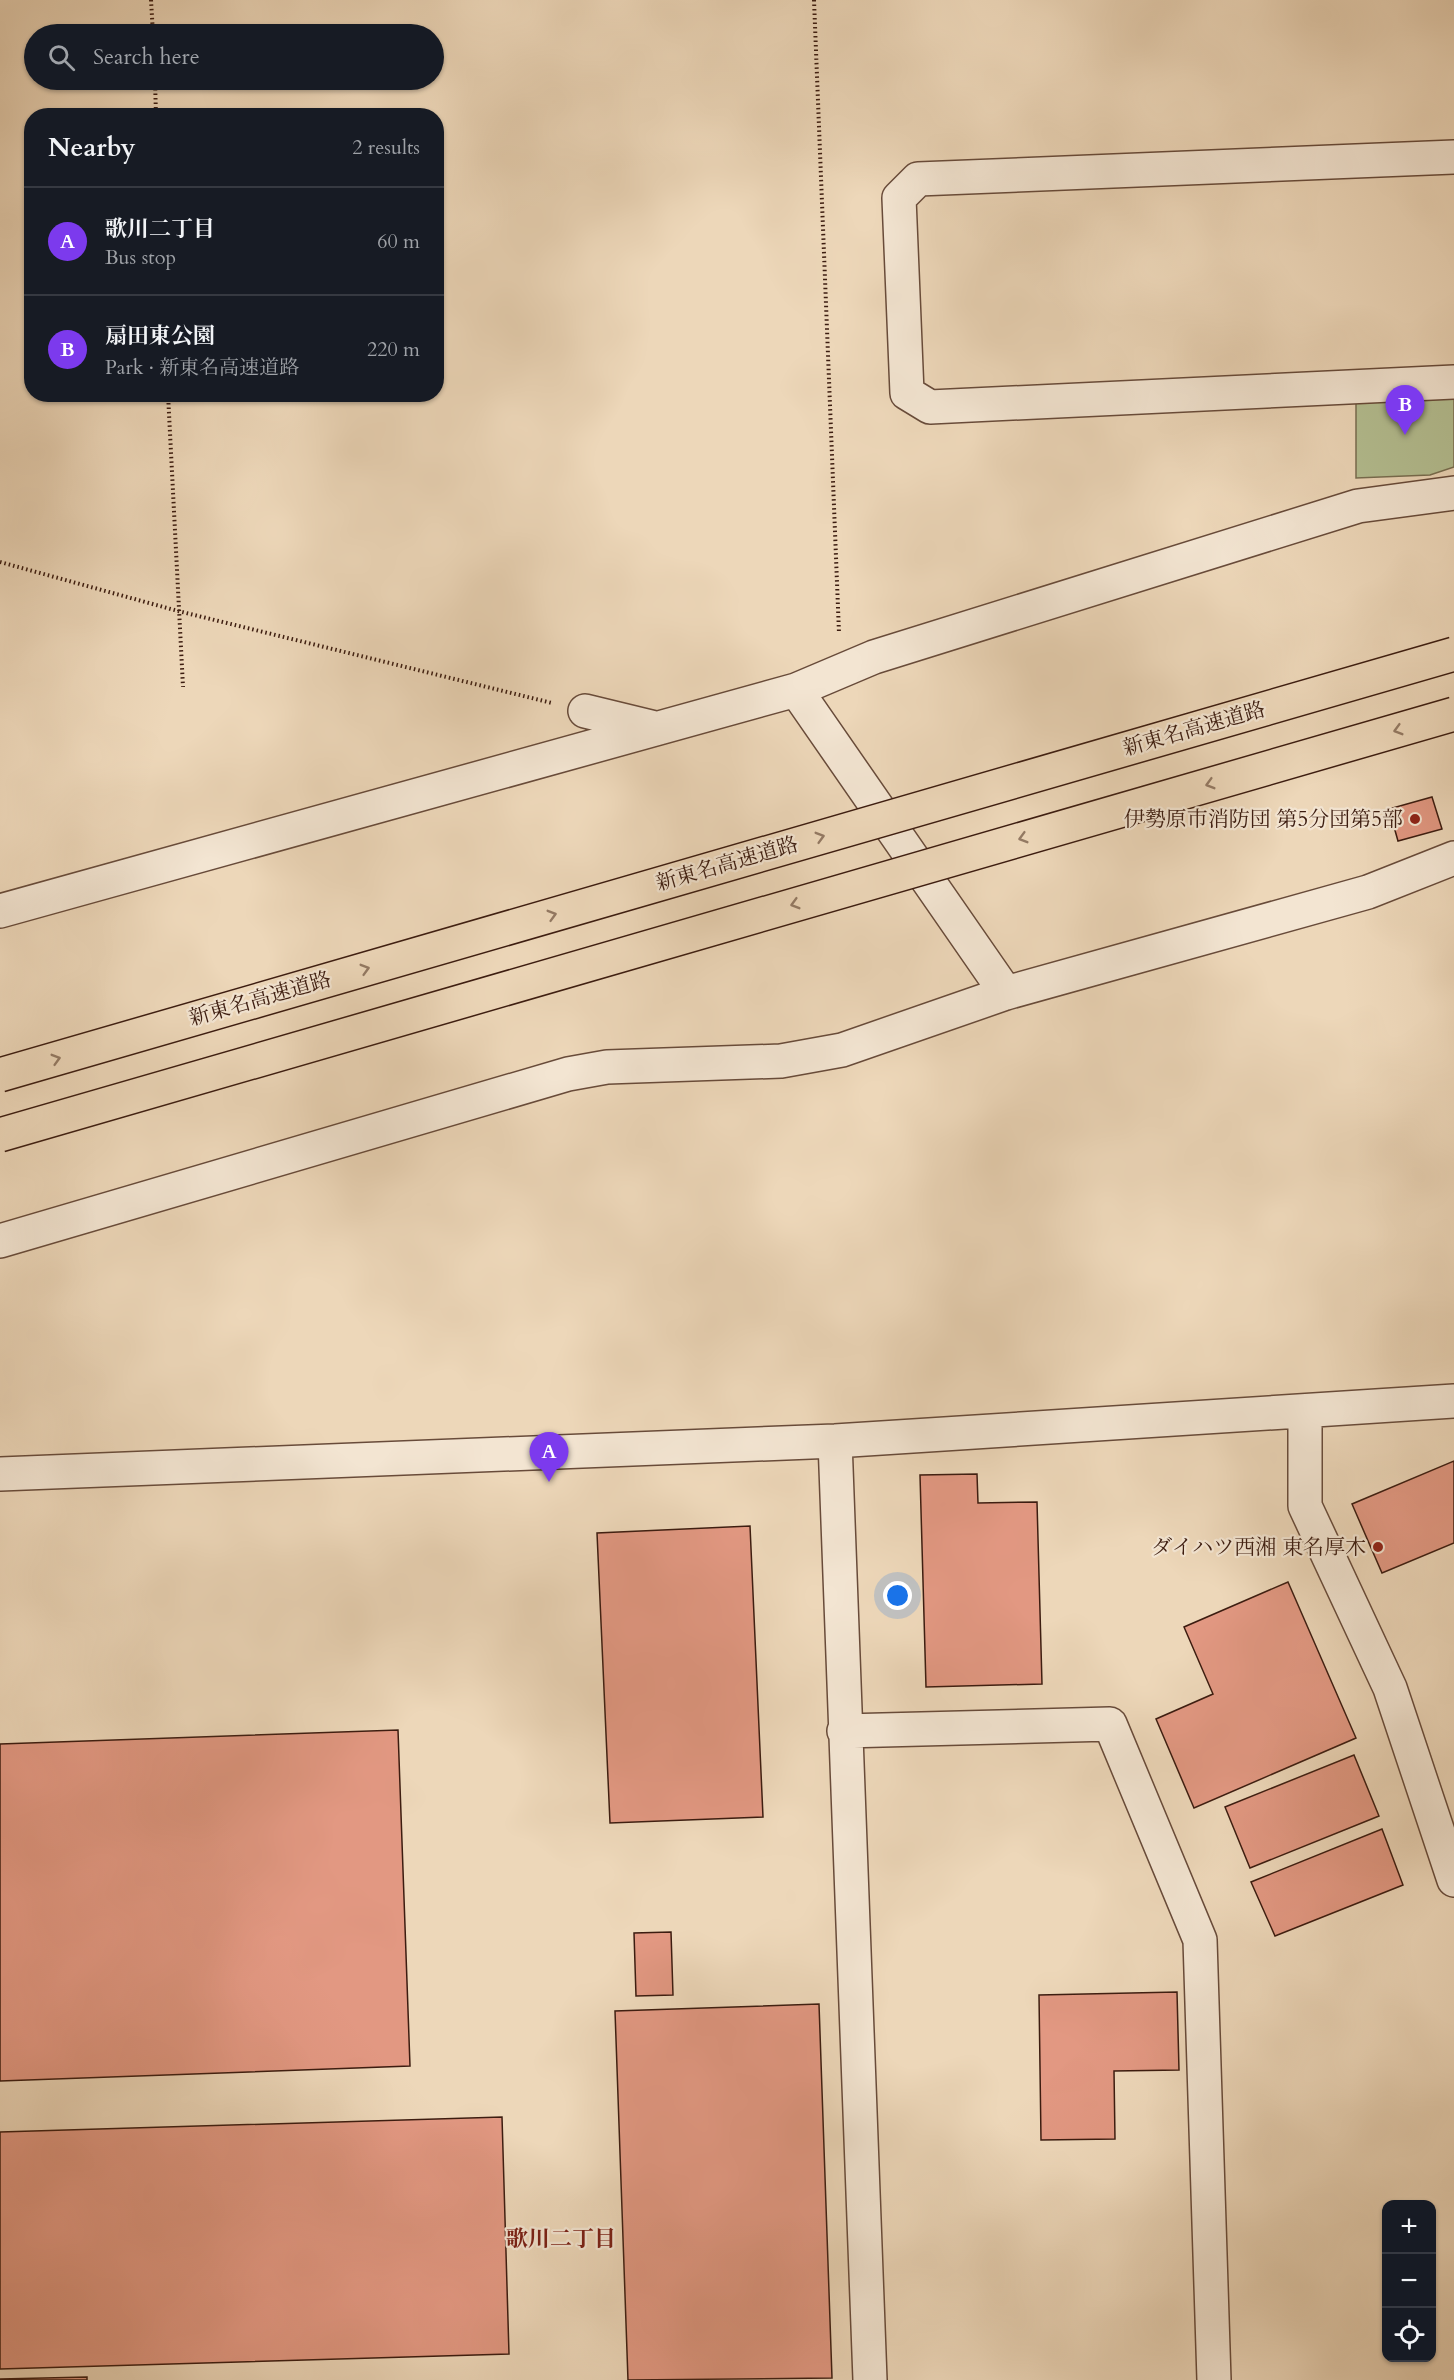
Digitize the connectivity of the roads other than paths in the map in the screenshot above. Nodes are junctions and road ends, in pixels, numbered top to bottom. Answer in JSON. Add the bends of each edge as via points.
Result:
{"nodes":[{"id":1,"x":1454,"y":157,"type":"edge"},
{"id":2,"x":1454,"y":382,"type":"edge"},
{"id":3,"x":1454,"y":493,"type":"edge"},
{"id":4,"x":1454,"y":654,"type":"edge"},
{"id":5,"x":796,"y":690,"type":"junction"},
{"id":6,"x":585,"y":711,"type":"road end"},
{"id":7,"x":1454,"y":714,"type":"edge"},
{"id":8,"x":657,"y":728,"type":"junction"},
{"id":9,"x":1454,"y":858,"type":"edge"},
{"id":10,"x":0,"y":911,"type":"edge"},
{"id":11,"x":1006,"y":993,"type":"junction"},
{"id":12,"x":0,"y":1075,"type":"edge"},
{"id":13,"x":0,"y":1135,"type":"edge"},
{"id":14,"x":0,"y":1241,"type":"edge"},
{"id":15,"x":1454,"y":1401,"type":"edge"},
{"id":16,"x":1305,"y":1411,"type":"junction"},
{"id":17,"x":834,"y":1441,"type":"junction"},
{"id":18,"x":0,"y":1474,"type":"edge"},
{"id":19,"x":844,"y":1731,"type":"junction"},
{"id":20,"x":1454,"y":1880,"type":"edge"},
{"id":21,"x":870,"y":2380,"type":"edge"},
{"id":22,"x":1214,"y":2380,"type":"edge"}],
"edges":[{"from":1,"to":2,"type":"street","via":[[918,179],[899,198],[907,393],[930,407]]},
{"from":3,"to":5,"type":"street","via":[[1358,506],[874,657]]},
{"from":12,"to":4,"type":"highway","name":"新東名高速道路","one_way":true,"bridge":true},
{"from":5,"to":8,"type":"street"},
{"from":5,"to":11,"type":"street"},
{"from":6,"to":8,"type":"street"},
{"from":7,"to":13,"type":"highway","one_way":true,"bridge":true},
{"from":8,"to":10,"type":"street"},
{"from":9,"to":11,"type":"street","via":[[1368,892]]},
{"from":11,"to":14,"type":"street","via":[[842,1050],[781,1061],[607,1067],[568,1074]]},
{"from":15,"to":16,"type":"street"},
{"from":16,"to":17,"type":"street"},
{"from":16,"to":20,"type":"street","via":[[1305,1506],[1390,1688]]},
{"from":17,"to":18,"type":"street"},
{"from":17,"to":19,"type":"street"},
{"from":19,"to":21,"type":"street"},
{"from":19,"to":22,"type":"street","via":[[1110,1724],[1200,1940]]}]}
